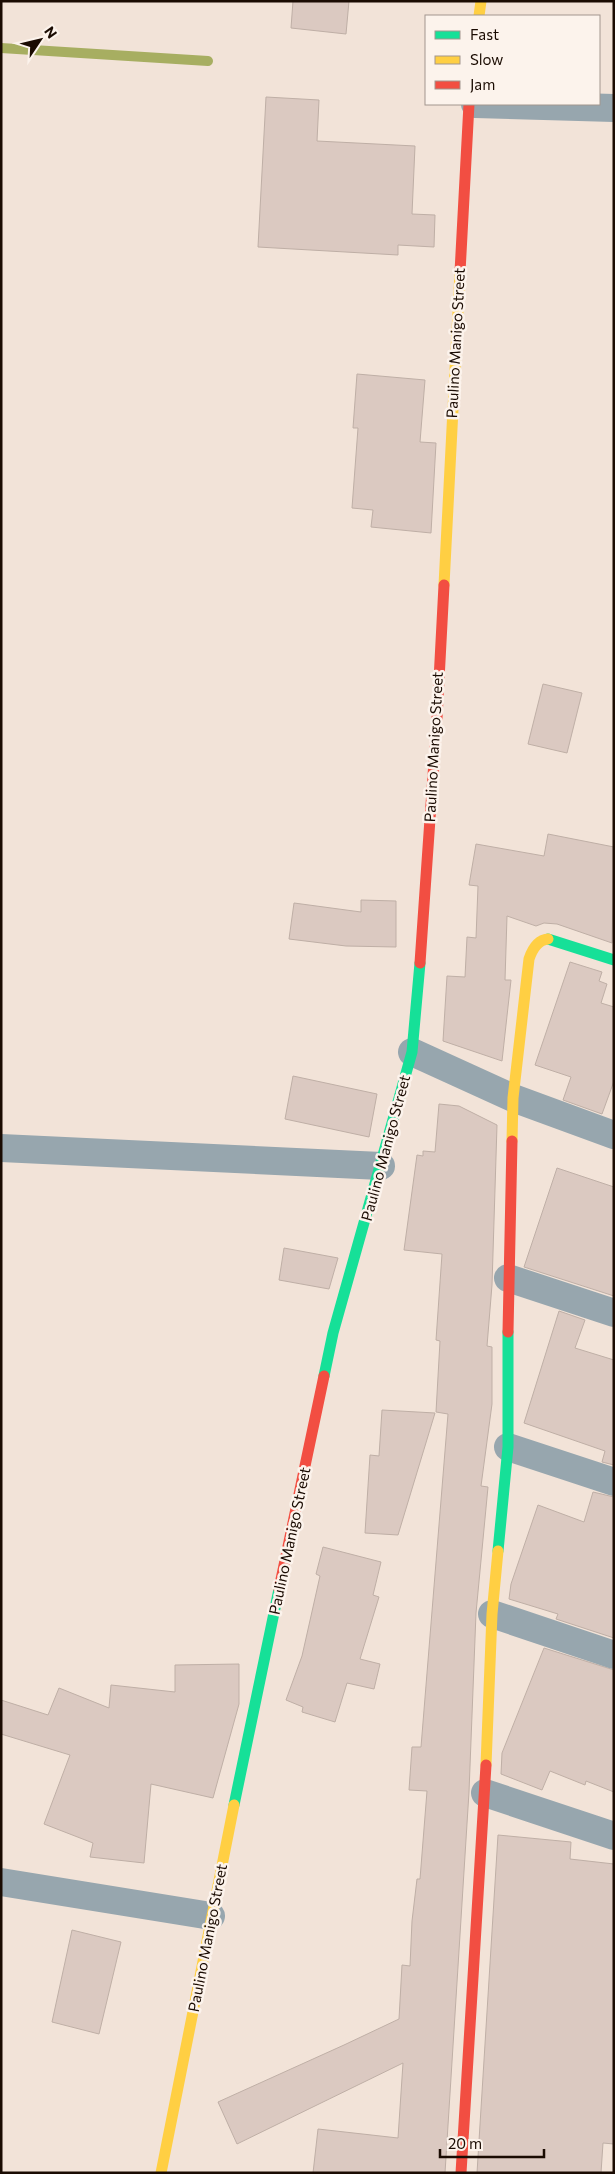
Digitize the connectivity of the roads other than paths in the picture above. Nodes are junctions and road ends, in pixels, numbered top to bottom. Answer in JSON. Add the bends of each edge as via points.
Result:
{"nodes":[{"id":1,"x":481,"y":1,"type":"edge"},
{"id":2,"x":479,"y":15,"type":"edge"},
{"id":3,"x":469,"y":105,"type":"edge"},
{"id":4,"x":510,"y":105,"type":"edge"},
{"id":5,"x":614,"y":108,"type":"edge"},
{"id":6,"x":614,"y":960,"type":"edge"},
{"id":7,"x":412,"y":1052,"type":"junction"},
{"id":8,"x":513,"y":1098,"type":"junction"},
{"id":9,"x":614,"y":1135,"type":"edge"},
{"id":10,"x":1,"y":1148,"type":"edge"},
{"id":11,"x":381,"y":1166,"type":"junction"},
{"id":12,"x":508,"y":1278,"type":"junction"},
{"id":13,"x":614,"y":1313,"type":"edge"},
{"id":14,"x":508,"y":1447,"type":"junction"},
{"id":15,"x":614,"y":1482,"type":"edge"},
{"id":16,"x":492,"y":1614,"type":"junction"},
{"id":17,"x":614,"y":1655,"type":"edge"},
{"id":18,"x":485,"y":1793,"type":"junction"},
{"id":19,"x":614,"y":1836,"type":"edge"},
{"id":20,"x":1,"y":1882,"type":"edge"},
{"id":21,"x":211,"y":1916,"type":"junction"},
{"id":22,"x":161,"y":2173,"type":"edge"},
{"id":23,"x":461,"y":2173,"type":"edge"}],
"edges":[{"from":1,"to":2,"type":"street"},
{"from":3,"to":7,"type":"street","name":"Paulino Manigo Street","via":[[436,728]]},
{"from":4,"to":5,"type":"street"},
{"from":6,"to":8,"type":"street","via":[[552,939],[540,941],[532,949]]},
{"from":7,"to":8,"type":"street"},
{"from":7,"to":11,"type":"street","name":"Paulino Manigo Street"},
{"from":8,"to":9,"type":"street"},
{"from":8,"to":12,"type":"street"},
{"from":10,"to":11,"type":"street"},
{"from":11,"to":21,"type":"street","name":"Paulino Manigo Street","via":[[333,1333]]},
{"from":12,"to":13,"type":"street"},
{"from":12,"to":14,"type":"street"},
{"from":14,"to":15,"type":"street"},
{"from":14,"to":16,"type":"street"},
{"from":16,"to":17,"type":"street"},
{"from":16,"to":18,"type":"street"},
{"from":18,"to":19,"type":"street"},
{"from":18,"to":23,"type":"street"},
{"from":20,"to":21,"type":"street"},
{"from":21,"to":22,"type":"street","name":"Paulino Manigo Street"}]}
